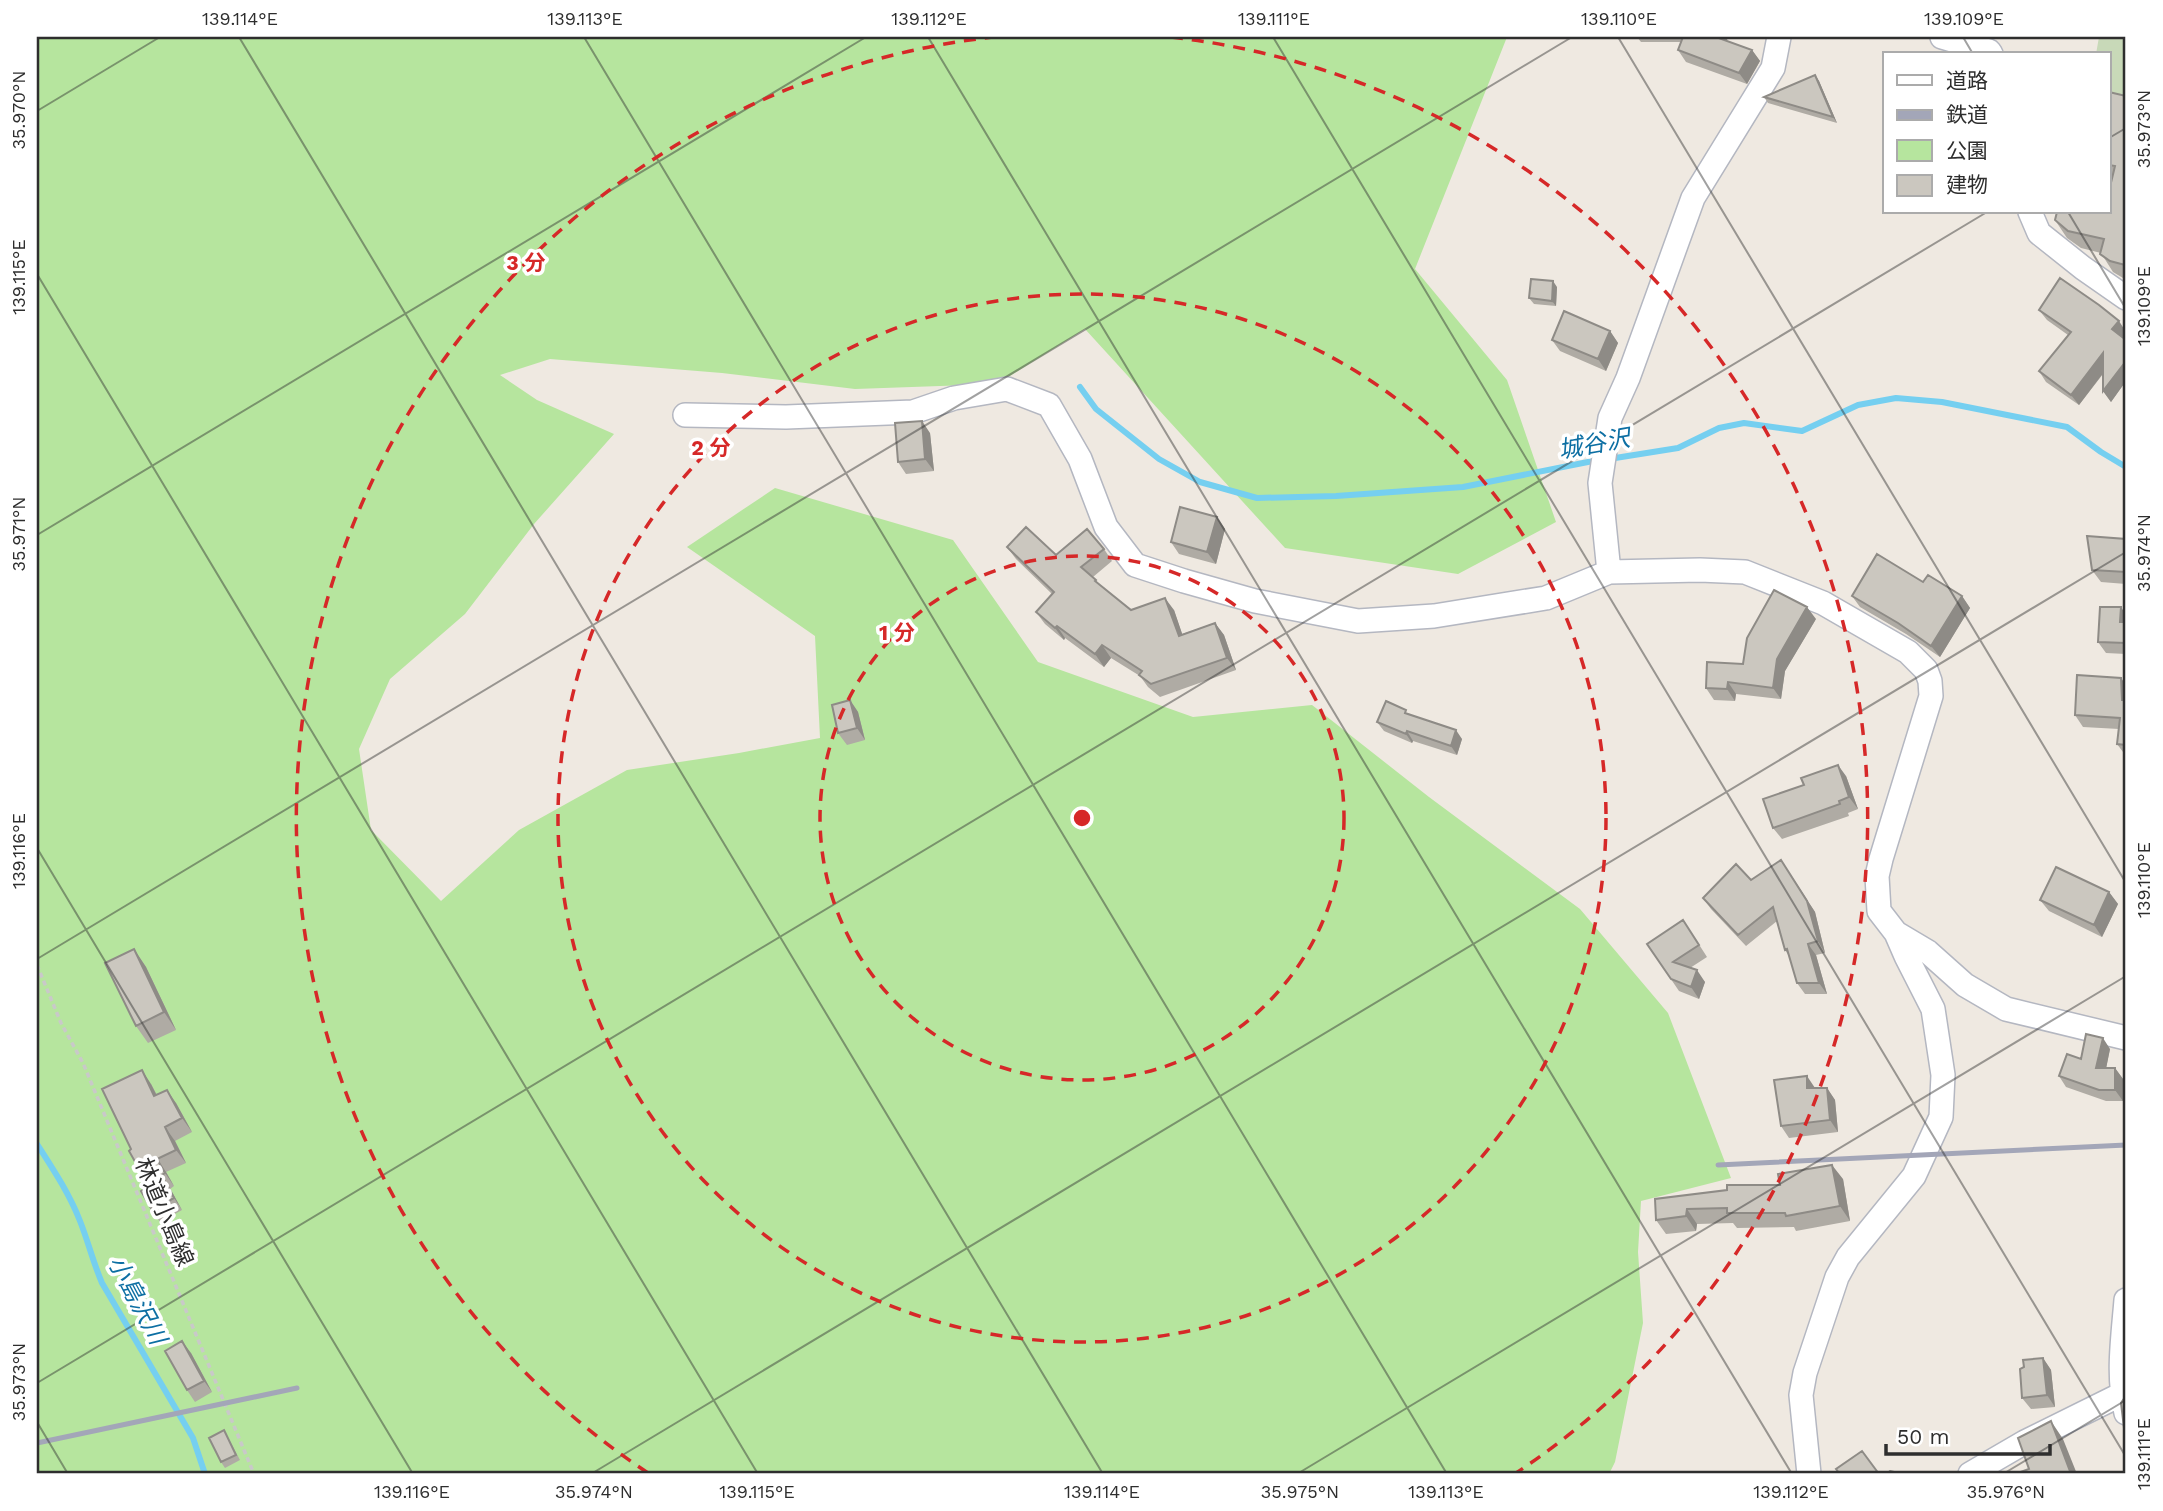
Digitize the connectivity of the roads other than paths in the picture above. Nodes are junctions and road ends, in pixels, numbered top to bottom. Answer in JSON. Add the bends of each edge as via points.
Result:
{"nodes":[{"id":1,"x":1779,"y":37,"type":"edge"},
{"id":2,"x":1942,"y":37,"type":"edge"},
{"id":3,"x":1990,"y":52,"type":"edge"},
{"id":4,"x":2031,"y":214,"type":"edge"},
{"id":5,"x":2126,"y":298,"type":"edge"},
{"id":6,"x":685,"y":415,"type":"dead end"},
{"id":7,"x":1608,"y":567,"type":"junction"},
{"id":8,"x":1896,"y":933,"type":"junction"},
{"id":9,"x":2126,"y":1038,"type":"edge"},
{"id":10,"x":2126,"y":1300,"type":"edge"},
{"id":11,"x":2125,"y":1400,"type":"edge"},
{"id":12,"x":1810,"y":1474,"type":"edge"},
{"id":13,"x":1970,"y":1474,"type":"edge"}],
"edges":[{"from":1,"to":7,"type":"street","via":[[1773,68],[1693,198],[1610,418],[1600,484]]},
{"from":2,"to":3,"type":"street"},
{"from":4,"to":5,"type":"street","via":[[2039,233]]},
{"from":6,"to":7,"type":"street","via":[[913,412],[954,398],[1007,389],[1049,405],[1080,458],[1106,527],[1135,565],[1255,601],[1358,621],[1434,616],[1546,598]]},
{"from":7,"to":8,"type":"street","via":[[1745,572],[1823,603],[1908,652],[1926,670],[1931,696],[1877,876],[1879,911]]},
{"from":8,"to":9,"type":"street","via":[[1928,952],[1965,985],[2006,1009]]},
{"from":8,"to":12,"type":"street","via":[[1933,1009],[1943,1074],[1941,1117],[1914,1176],[1856,1247],[1838,1277],[1801,1395]]},
{"from":10,"to":11,"type":"street","via":[[2122,1347]]},
{"from":11,"to":13,"type":"street","via":[[2025,1442]]}]}
